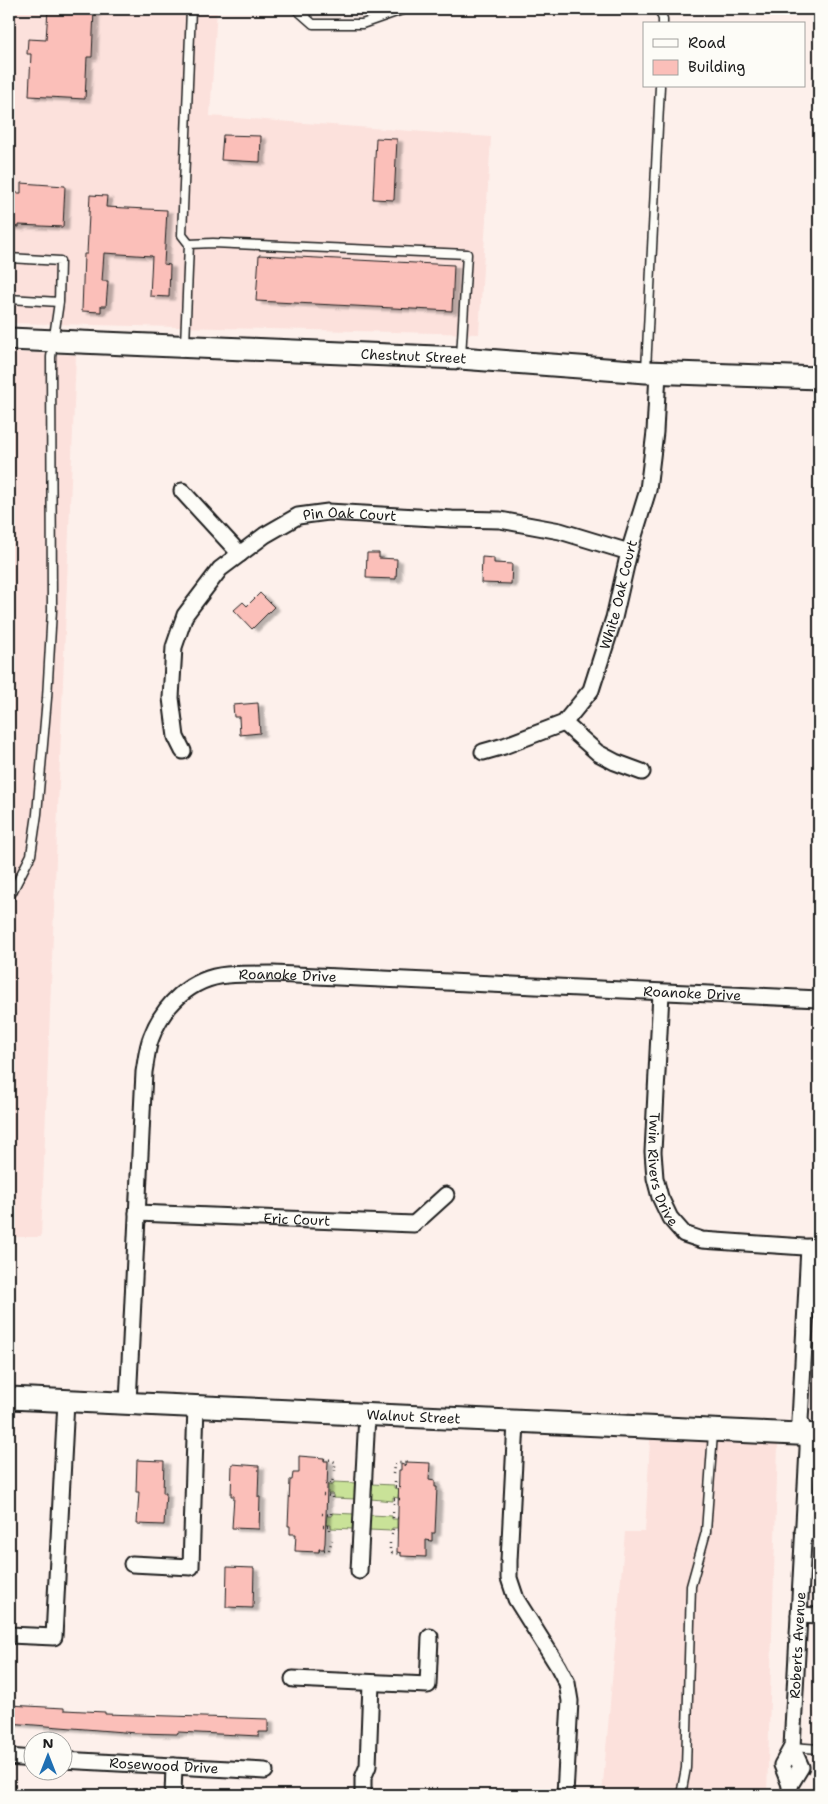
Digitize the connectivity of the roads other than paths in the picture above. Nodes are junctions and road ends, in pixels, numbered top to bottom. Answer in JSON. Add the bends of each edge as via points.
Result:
{"nodes":[{"id":1,"x":191,"y":9,"type":"edge"},
{"id":2,"x":296,"y":9,"type":"edge"},
{"id":3,"x":404,"y":9,"type":"edge"},
{"id":4,"x":659,"y":9,"type":"edge"},
{"id":5,"x":663,"y":22,"type":"edge"},
{"id":6,"x":660,"y":88,"type":"edge"},
{"id":7,"x":189,"y":244,"type":"junction"},
{"id":8,"x":9,"y":258,"type":"edge"},
{"id":9,"x":9,"y":299,"type":"edge"},
{"id":10,"x":59,"y":302,"type":"junction"},
{"id":11,"x":9,"y":339,"type":"edge"},
{"id":12,"x":54,"y":341,"type":"junction"},
{"id":13,"x":185,"y":346,"type":"junction"},
{"id":14,"x":460,"y":358,"type":"junction"},
{"id":15,"x":652,"y":372,"type":"junction"},
{"id":16,"x":819,"y":378,"type":"edge"},
{"id":17,"x":182,"y":491,"type":"dead end"},
{"id":18,"x":629,"y":552,"type":"junction"},
{"id":19,"x":240,"y":554,"type":"junction"},
{"id":20,"x":564,"y":722,"type":"junction"},
{"id":21,"x":183,"y":751,"type":"dead end"},
{"id":22,"x":483,"y":752,"type":"dead end"},
{"id":23,"x":642,"y":772,"type":"dead end"},
{"id":24,"x":9,"y":898,"type":"edge"},
{"id":25,"x":661,"y":992,"type":"junction"},
{"id":26,"x":819,"y":1000,"type":"edge"},
{"id":27,"x":446,"y":1195,"type":"dead end"},
{"id":28,"x":137,"y":1213,"type":"junction"},
{"id":29,"x":814,"y":1247,"type":"edge"},
{"id":30,"x":9,"y":1398,"type":"edge"},
{"id":31,"x":66,"y":1401,"type":"junction"},
{"id":32,"x":128,"y":1404,"type":"junction"},
{"id":33,"x":196,"y":1405,"type":"junction"},
{"id":34,"x":367,"y":1415,"type":"junction"},
{"id":35,"x":516,"y":1422,"type":"junction"},
{"id":36,"x":713,"y":1430,"type":"junction"},
{"id":37,"x":812,"y":1435,"type":"edge"},
{"id":38,"x":803,"y":1531,"type":"junction"},
{"id":39,"x":819,"y":1532,"type":"edge"},
{"id":40,"x":132,"y":1564,"type":"dead end"},
{"id":41,"x":359,"y":1571,"type":"dead end"},
{"id":42,"x":798,"y":1615,"type":"junction"},
{"id":43,"x":819,"y":1616,"type":"edge"},
{"id":44,"x":9,"y":1635,"type":"edge"},
{"id":45,"x":430,"y":1637,"type":"dead end"},
{"id":46,"x":292,"y":1679,"type":"dead end"},
{"id":47,"x":371,"y":1684,"type":"junction"},
{"id":48,"x":792,"y":1747,"type":"junction"},
{"id":49,"x":819,"y":1749,"type":"edge"},
{"id":50,"x":9,"y":1757,"type":"edge"},
{"id":51,"x":22,"y":1758,"type":"edge"},
{"id":52,"x":72,"y":1761,"type":"edge"},
{"id":53,"x":174,"y":1766,"type":"junction"},
{"id":54,"x":266,"y":1771,"type":"dead end"},
{"id":55,"x":790,"y":1790,"type":"edge"},
{"id":56,"x":173,"y":1795,"type":"edge"},
{"id":57,"x":363,"y":1795,"type":"edge"},
{"id":58,"x":565,"y":1795,"type":"edge"},
{"id":59,"x":681,"y":1795,"type":"edge"}],
"edges":[{"from":1,"to":7,"type":"lane","via":[[182,235]]},
{"from":2,"to":3,"type":"lane","via":[[313,24],[362,24]]},
{"from":4,"to":5,"type":"lane"},
{"from":6,"to":15,"type":"lane"},
{"from":7,"to":13,"type":"lane"},
{"from":7,"to":14,"type":"lane","via":[[467,254]]},
{"from":8,"to":10,"type":"lane","via":[[60,261]]},
{"from":9,"to":10,"type":"lane"},
{"from":10,"to":12,"type":"lane"},
{"from":11,"to":12,"type":"street","name":"Chestnut Street"},
{"from":12,"to":13,"type":"street","name":"Chestnut Street"},
{"from":12,"to":24,"type":"lane","via":[[51,356],[52,610],[46,708],[31,855]]},
{"from":13,"to":14,"type":"street","name":"Chestnut Street"},
{"from":14,"to":15,"type":"street","name":"Chestnut Street"},
{"from":15,"to":16,"type":"street","name":"Chestnut Street"},
{"from":15,"to":18,"type":"street","name":"White Oak Court","via":[[655,432],[648,490]]},
{"from":17,"to":19,"type":"street"},
{"from":18,"to":19,"type":"street","name":"Pin Oak Court","via":[[560,531],[500,520],[328,512],[298,516]]},
{"from":18,"to":20,"type":"street","name":"White Oak Court","via":[[614,618],[591,690]]},
{"from":19,"to":21,"type":"street","name":"Pin Oak Court","via":[[220,569],[185,615],[174,647],[171,698],[176,736]]},
{"from":20,"to":22,"type":"street","name":"White Oak Court"},
{"from":20,"to":23,"type":"street","via":[[598,753]]},
{"from":25,"to":26,"type":"street","name":"Roanoke Drive"},
{"from":25,"to":28,"type":"street","name":"Roanoke Drive","via":[[273,974],[225,975],[190,987],[159,1019],[150,1039],[144,1072]]},
{"from":25,"to":29,"type":"street","name":"Twin Rivers Drive","via":[[653,1152],[655,1178],[670,1218],[684,1234],[702,1240]]},
{"from":27,"to":28,"type":"street","name":"Eric Court","via":[[414,1224]]},
{"from":28,"to":32,"type":"street","name":"Roanoke Drive"},
{"from":29,"to":37,"type":"street","name":"Roberts Avenue","via":[[800,1421]]},
{"from":30,"to":31,"type":"street","name":"Walnut Street"},
{"from":31,"to":32,"type":"street","name":"Walnut Street"},
{"from":31,"to":44,"type":"street","via":[[54,1637]]},
{"from":32,"to":33,"type":"street","name":"Walnut Street"},
{"from":33,"to":34,"type":"street","name":"Walnut Street"},
{"from":33,"to":40,"type":"street","via":[[191,1568]]},
{"from":34,"to":35,"type":"street","name":"Walnut Street"},
{"from":34,"to":41,"type":"street"},
{"from":35,"to":36,"type":"street","name":"Walnut Street"},
{"from":35,"to":58,"type":"street","via":[[509,1578],[516,1599],[567,1683],[570,1701]]},
{"from":36,"to":37,"type":"street","name":"Walnut Street"},
{"from":36,"to":59,"type":"lane","via":[[706,1532],[691,1586],[686,1768]]},
{"from":37,"to":38,"type":"street","name":"Roberts Avenue","via":[[808,1442]]},
{"from":38,"to":39,"type":"street"},
{"from":38,"to":42,"type":"street","name":"Roberts Avenue"},
{"from":42,"to":43,"type":"street"},
{"from":42,"to":48,"type":"street","name":"Roberts Avenue"},
{"from":45,"to":47,"type":"street","via":[[428,1685]]},
{"from":46,"to":47,"type":"street"},
{"from":47,"to":57,"type":"street","via":[[368,1766]]},
{"from":48,"to":49,"type":"lane"},
{"from":48,"to":55,"type":"street","name":"Roberts Avenue","via":[[801,1767]]},
{"from":50,"to":51,"type":"street"},
{"from":52,"to":53,"type":"street","name":"Rosewood Drive"},
{"from":53,"to":54,"type":"street","name":"Rosewood Drive"},
{"from":53,"to":56,"type":"street"}]}
